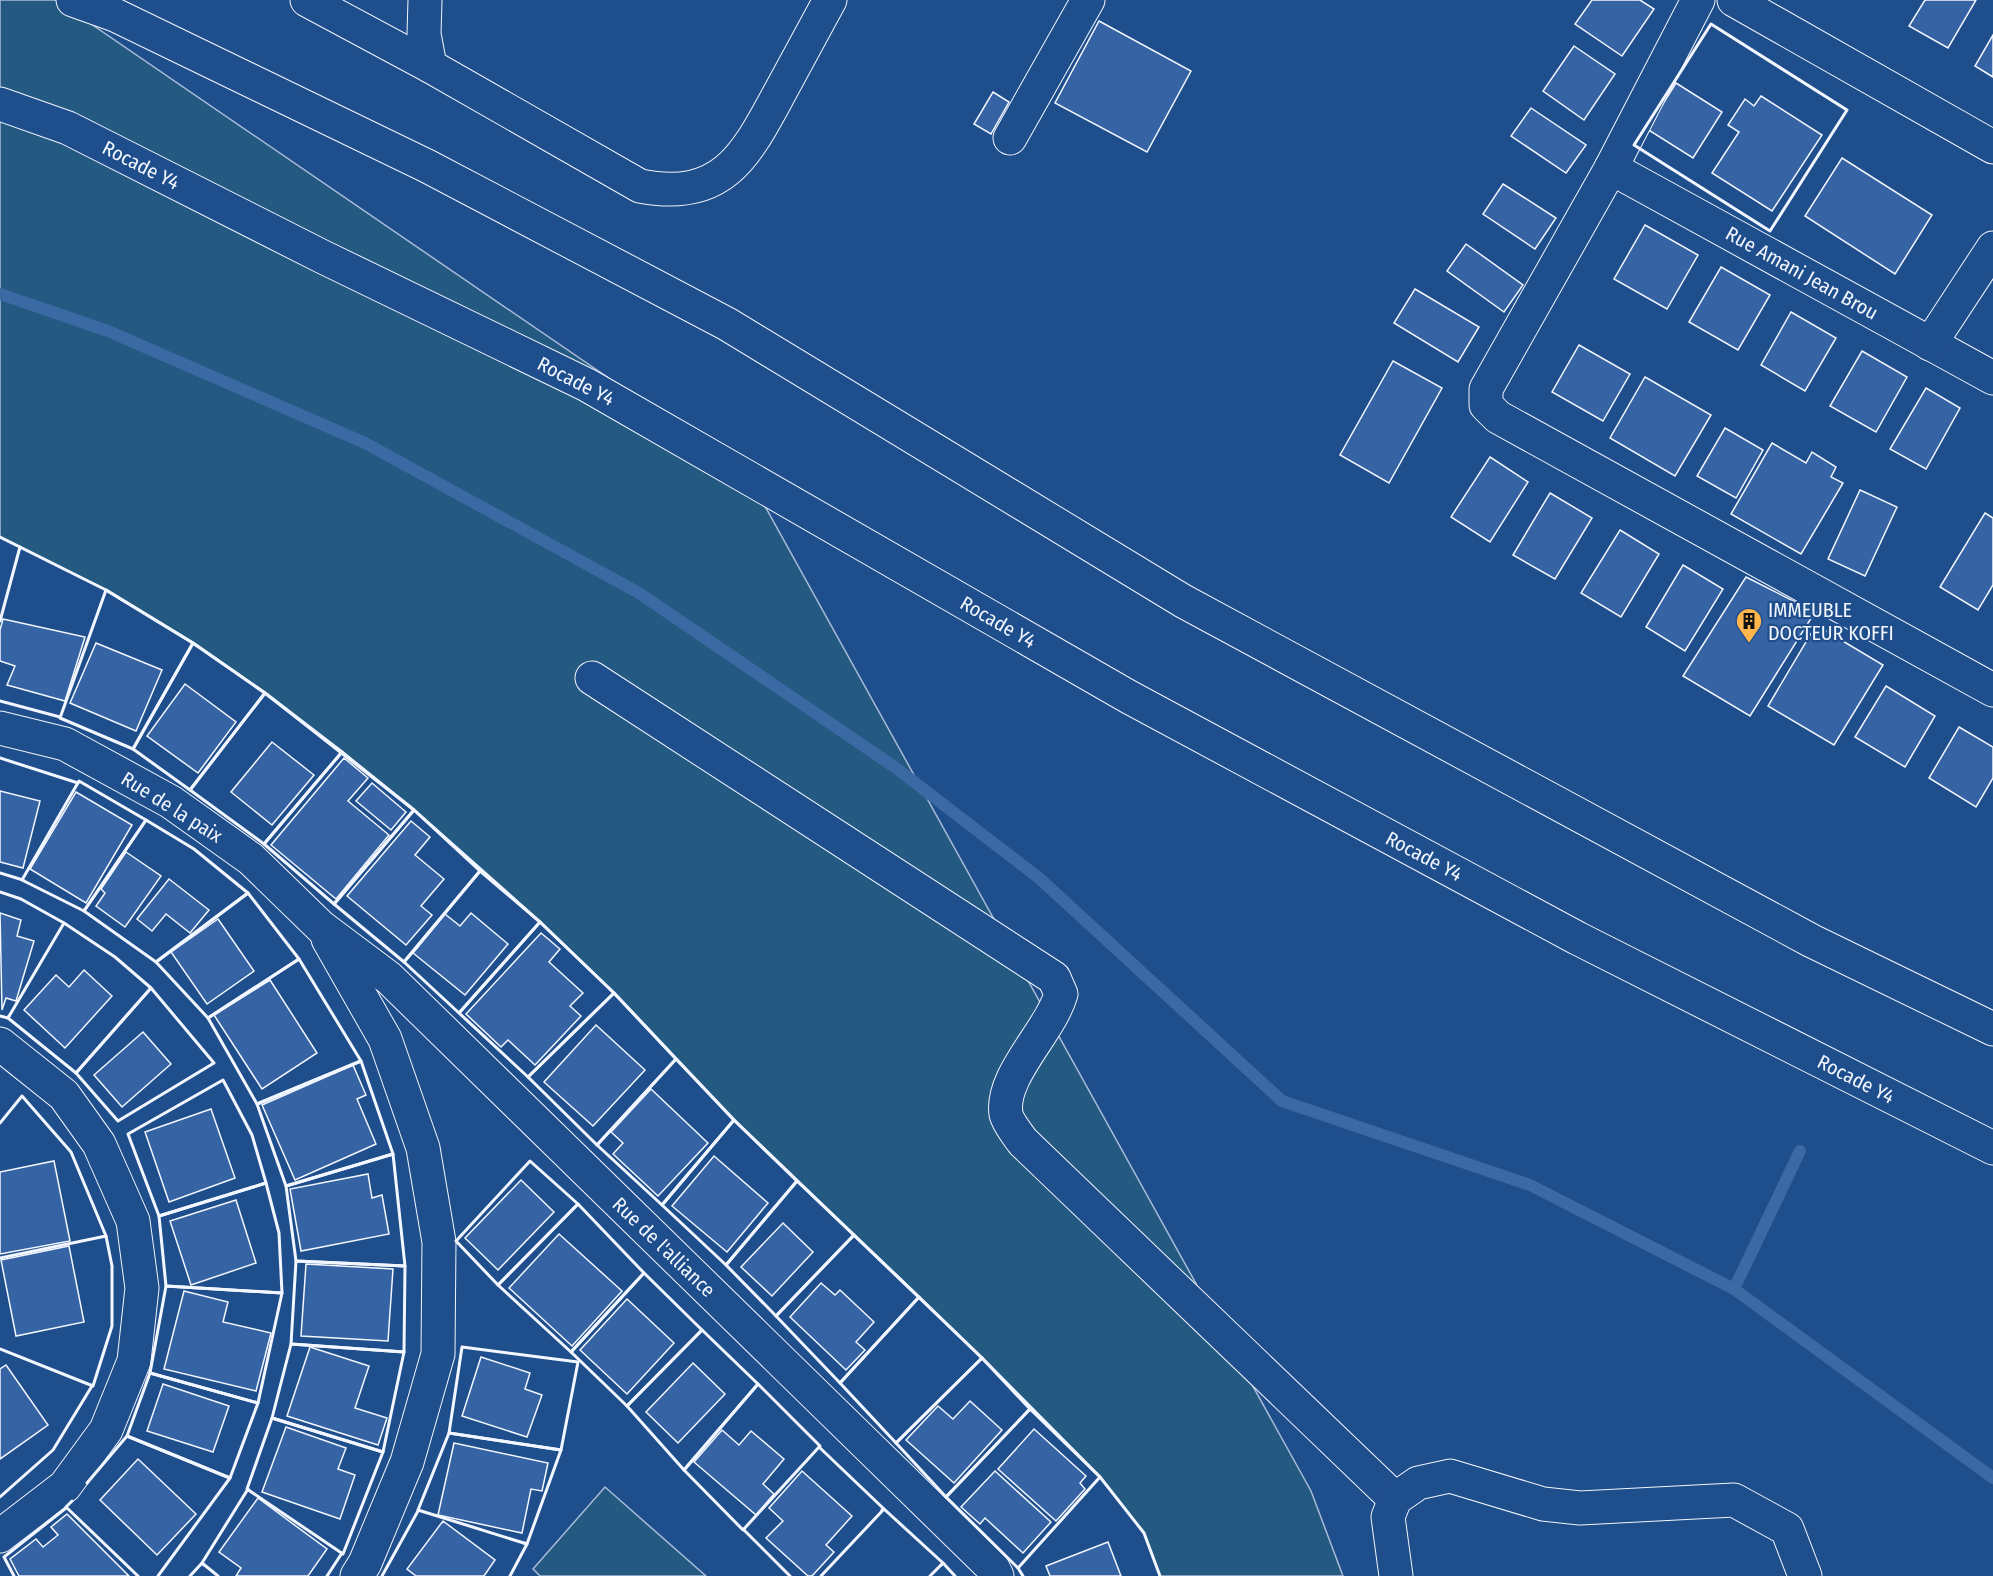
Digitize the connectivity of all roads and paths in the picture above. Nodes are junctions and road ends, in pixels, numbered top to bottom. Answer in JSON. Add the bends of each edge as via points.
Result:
{"nodes":[{"id":1,"x":73,"y":0,"type":"edge"},
{"id":2,"x":307,"y":0,"type":"edge"},
{"id":3,"x":425,"y":0,"type":"edge"},
{"id":4,"x":830,"y":0,"type":"edge"},
{"id":5,"x":1088,"y":0,"type":"edge"},
{"id":6,"x":1698,"y":0,"type":"edge"},
{"id":7,"x":1734,"y":0,"type":"edge"},
{"id":8,"x":430,"y":66,"type":"junction"},
{"id":9,"x":0,"y":104,"type":"edge"},
{"id":10,"x":1010,"y":138,"type":"dead end"},
{"id":11,"x":1993,"y":147,"type":"edge"},
{"id":12,"x":1611,"y":168,"type":"junction"},
{"id":13,"x":1993,"y":248,"type":"edge"},
{"id":14,"x":1930,"y":344,"type":"junction"},
{"id":15,"x":1993,"y":378,"type":"edge"},
{"id":16,"x":591,"y":678,"type":"dead end"},
{"id":17,"x":1993,"y":690,"type":"edge"},
{"id":18,"x":0,"y":728,"type":"edge"},
{"id":19,"x":321,"y":927,"type":"junction"},
{"id":20,"x":1993,"y":1029,"type":"edge"},
{"id":21,"x":0,"y":1044,"type":"edge"},
{"id":22,"x":1993,"y":1149,"type":"edge"},
{"id":23,"x":1395,"y":1499,"type":"junction"},
{"id":24,"x":0,"y":1536,"type":"edge"},
{"id":25,"x":357,"y":1576,"type":"edge"},
{"id":26,"x":997,"y":1576,"type":"edge"},
{"id":27,"x":1396,"y":1576,"type":"edge"},
{"id":28,"x":1805,"y":1576,"type":"edge"}],
"edges":[{"from":1,"to":20,"type":"main road","via":[[115,15],[427,166],[717,319],[1183,601],[1812,941]]},
{"from":2,"to":8,"type":"main road"},
{"from":3,"to":8,"type":"main road","via":[[424,34]]},
{"from":4,"to":8,"type":"main road","via":[[749,149],[723,174],[686,189],[640,186]]},
{"from":5,"to":10,"type":"main road"},
{"from":6,"to":12,"type":"main road"},
{"from":7,"to":11,"type":"main road"},
{"from":9,"to":22,"type":"main road","name":"Rocade Y4","via":[[68,128],[587,385],[1139,702],[1577,938]]},
{"from":12,"to":14,"type":"main road","name":"Rue Amani Jean Brou"},
{"from":12,"to":17,"type":"main road","via":[[1486,389],[1486,405],[1497,417]]},
{"from":13,"to":14,"type":"main road"},
{"from":14,"to":15,"type":"main road","name":"Rue Amani Jean Brou"},
{"from":16,"to":23,"type":"main road","via":[[1054,978],[1061,994],[1056,1012],[1009,1085],[1006,1115],[1023,1142]]},
{"from":18,"to":19,"type":"main road","name":"Rue de la paix","via":[[65,744],[171,802],[251,859]]},
{"from":19,"to":25,"type":"main road","via":[[385,1039],[423,1148],[439,1242],[438,1354],[407,1462]]},
{"from":19,"to":26,"type":"main road","name":"Rue de l'alliance","via":[[389,978]]},
{"from":21,"to":24,"type":"main road","via":[[64,1095],[99,1144],[132,1221],[142,1288],[134,1361],[106,1430],[65,1486]]},
{"from":23,"to":27,"type":"main road","via":[[1388,1517]]},
{"from":23,"to":28,"type":"main road","via":[[1418,1483],[1450,1476],[1543,1504],[1580,1508],[1734,1500],[1787,1529]]}]}
